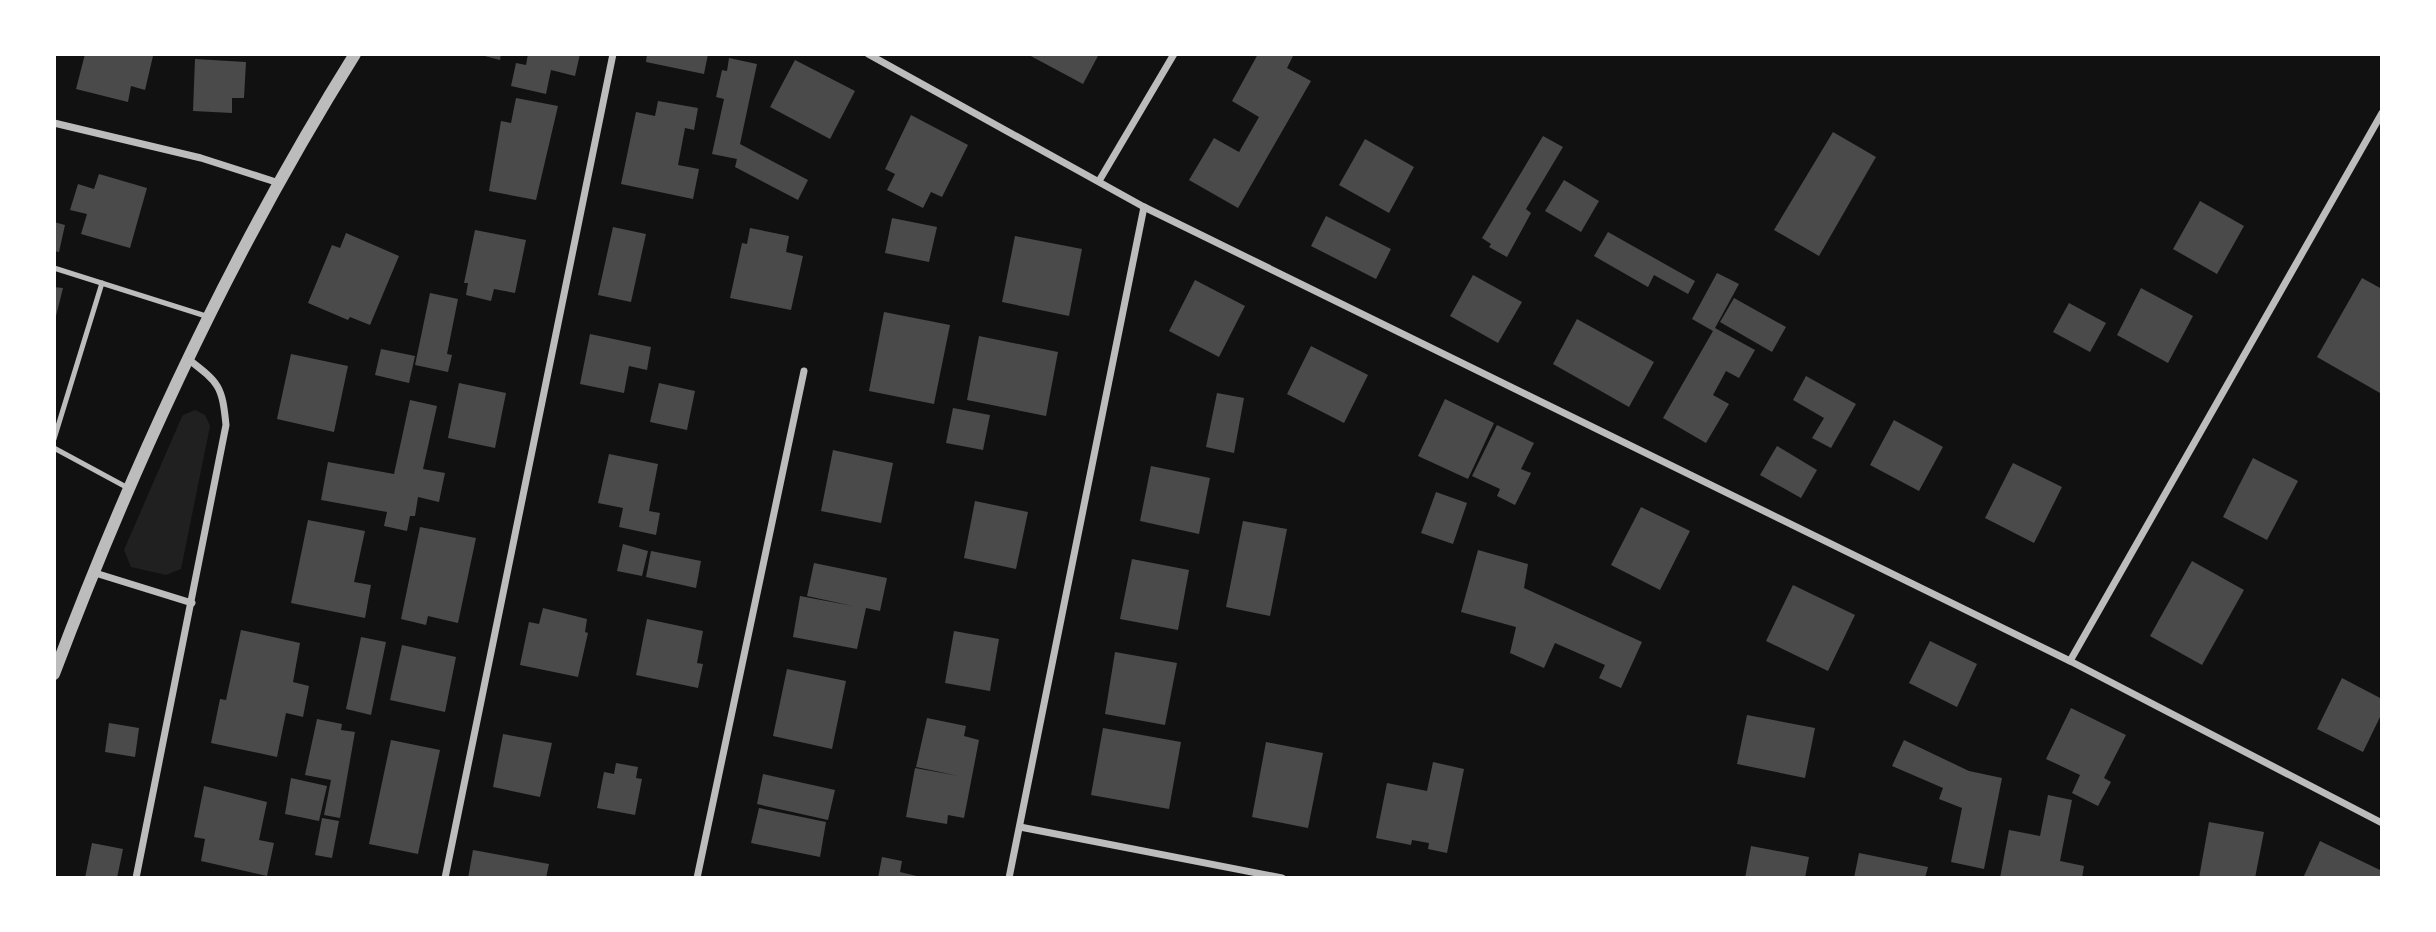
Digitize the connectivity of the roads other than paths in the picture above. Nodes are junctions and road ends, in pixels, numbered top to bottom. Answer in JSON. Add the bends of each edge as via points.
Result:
{"nodes":[{"id":1,"x":355,"y":54,"type":"edge"},
{"id":2,"x":613,"y":54,"type":"edge"},
{"id":3,"x":868,"y":54,"type":"edge"},
{"id":4,"x":1174,"y":54,"type":"edge"},
{"id":5,"x":2382,"y":113,"type":"edge"},
{"id":6,"x":54,"y":123,"type":"edge"},
{"id":7,"x":1099,"y":181,"type":"junction"},
{"id":8,"x":279,"y":183,"type":"junction"},
{"id":9,"x":1144,"y":206,"type":"junction"},
{"id":10,"x":54,"y":268,"type":"edge"},
{"id":11,"x":102,"y":283,"type":"junction"},
{"id":12,"x":209,"y":317,"type":"junction"},
{"id":13,"x":188,"y":359,"type":"junction"},
{"id":14,"x":804,"y":371,"type":"dead end"},
{"id":15,"x":54,"y":439,"type":"edge"},
{"id":16,"x":54,"y":447,"type":"edge"},
{"id":17,"x":128,"y":488,"type":"junction"},
{"id":18,"x":92,"y":572,"type":"junction"},
{"id":19,"x":192,"y":603,"type":"junction"},
{"id":20,"x":2070,"y":661,"type":"junction"},
{"id":21,"x":54,"y":674,"type":"edge"},
{"id":22,"x":2382,"y":823,"type":"edge"},
{"id":23,"x":1020,"y":827,"type":"junction"},
{"id":24,"x":136,"y":878,"type":"edge"},
{"id":25,"x":445,"y":878,"type":"edge"},
{"id":26,"x":697,"y":878,"type":"edge"},
{"id":27,"x":1009,"y":878,"type":"edge"},
{"id":28,"x":1282,"y":878,"type":"edge"}],
"edges":[{"from":1,"to":8,"type":"street"},
{"from":2,"to":25,"type":"street"},
{"from":3,"to":7,"type":"street"},
{"from":4,"to":7,"type":"street"},
{"from":5,"to":20,"type":"street"},
{"from":6,"to":8,"type":"street","via":[[201,158]]},
{"from":7,"to":9,"type":"street"},
{"from":8,"to":12,"type":"street"},
{"from":9,"to":20,"type":"street"},
{"from":9,"to":23,"type":"street"},
{"from":10,"to":11,"type":"lane"},
{"from":11,"to":12,"type":"lane"},
{"from":11,"to":15,"type":"lane"},
{"from":12,"to":13,"type":"street"},
{"from":13,"to":17,"type":"street"},
{"from":13,"to":19,"type":"street","via":[[215,380],[224,398],[226,425]]},
{"from":14,"to":26,"type":"street"},
{"from":16,"to":17,"type":"lane"},
{"from":17,"to":18,"type":"street"},
{"from":18,"to":19,"type":"street"},
{"from":18,"to":21,"type":"street"},
{"from":19,"to":24,"type":"street"},
{"from":20,"to":22,"type":"street"},
{"from":23,"to":27,"type":"street"},
{"from":23,"to":28,"type":"street"}]}
